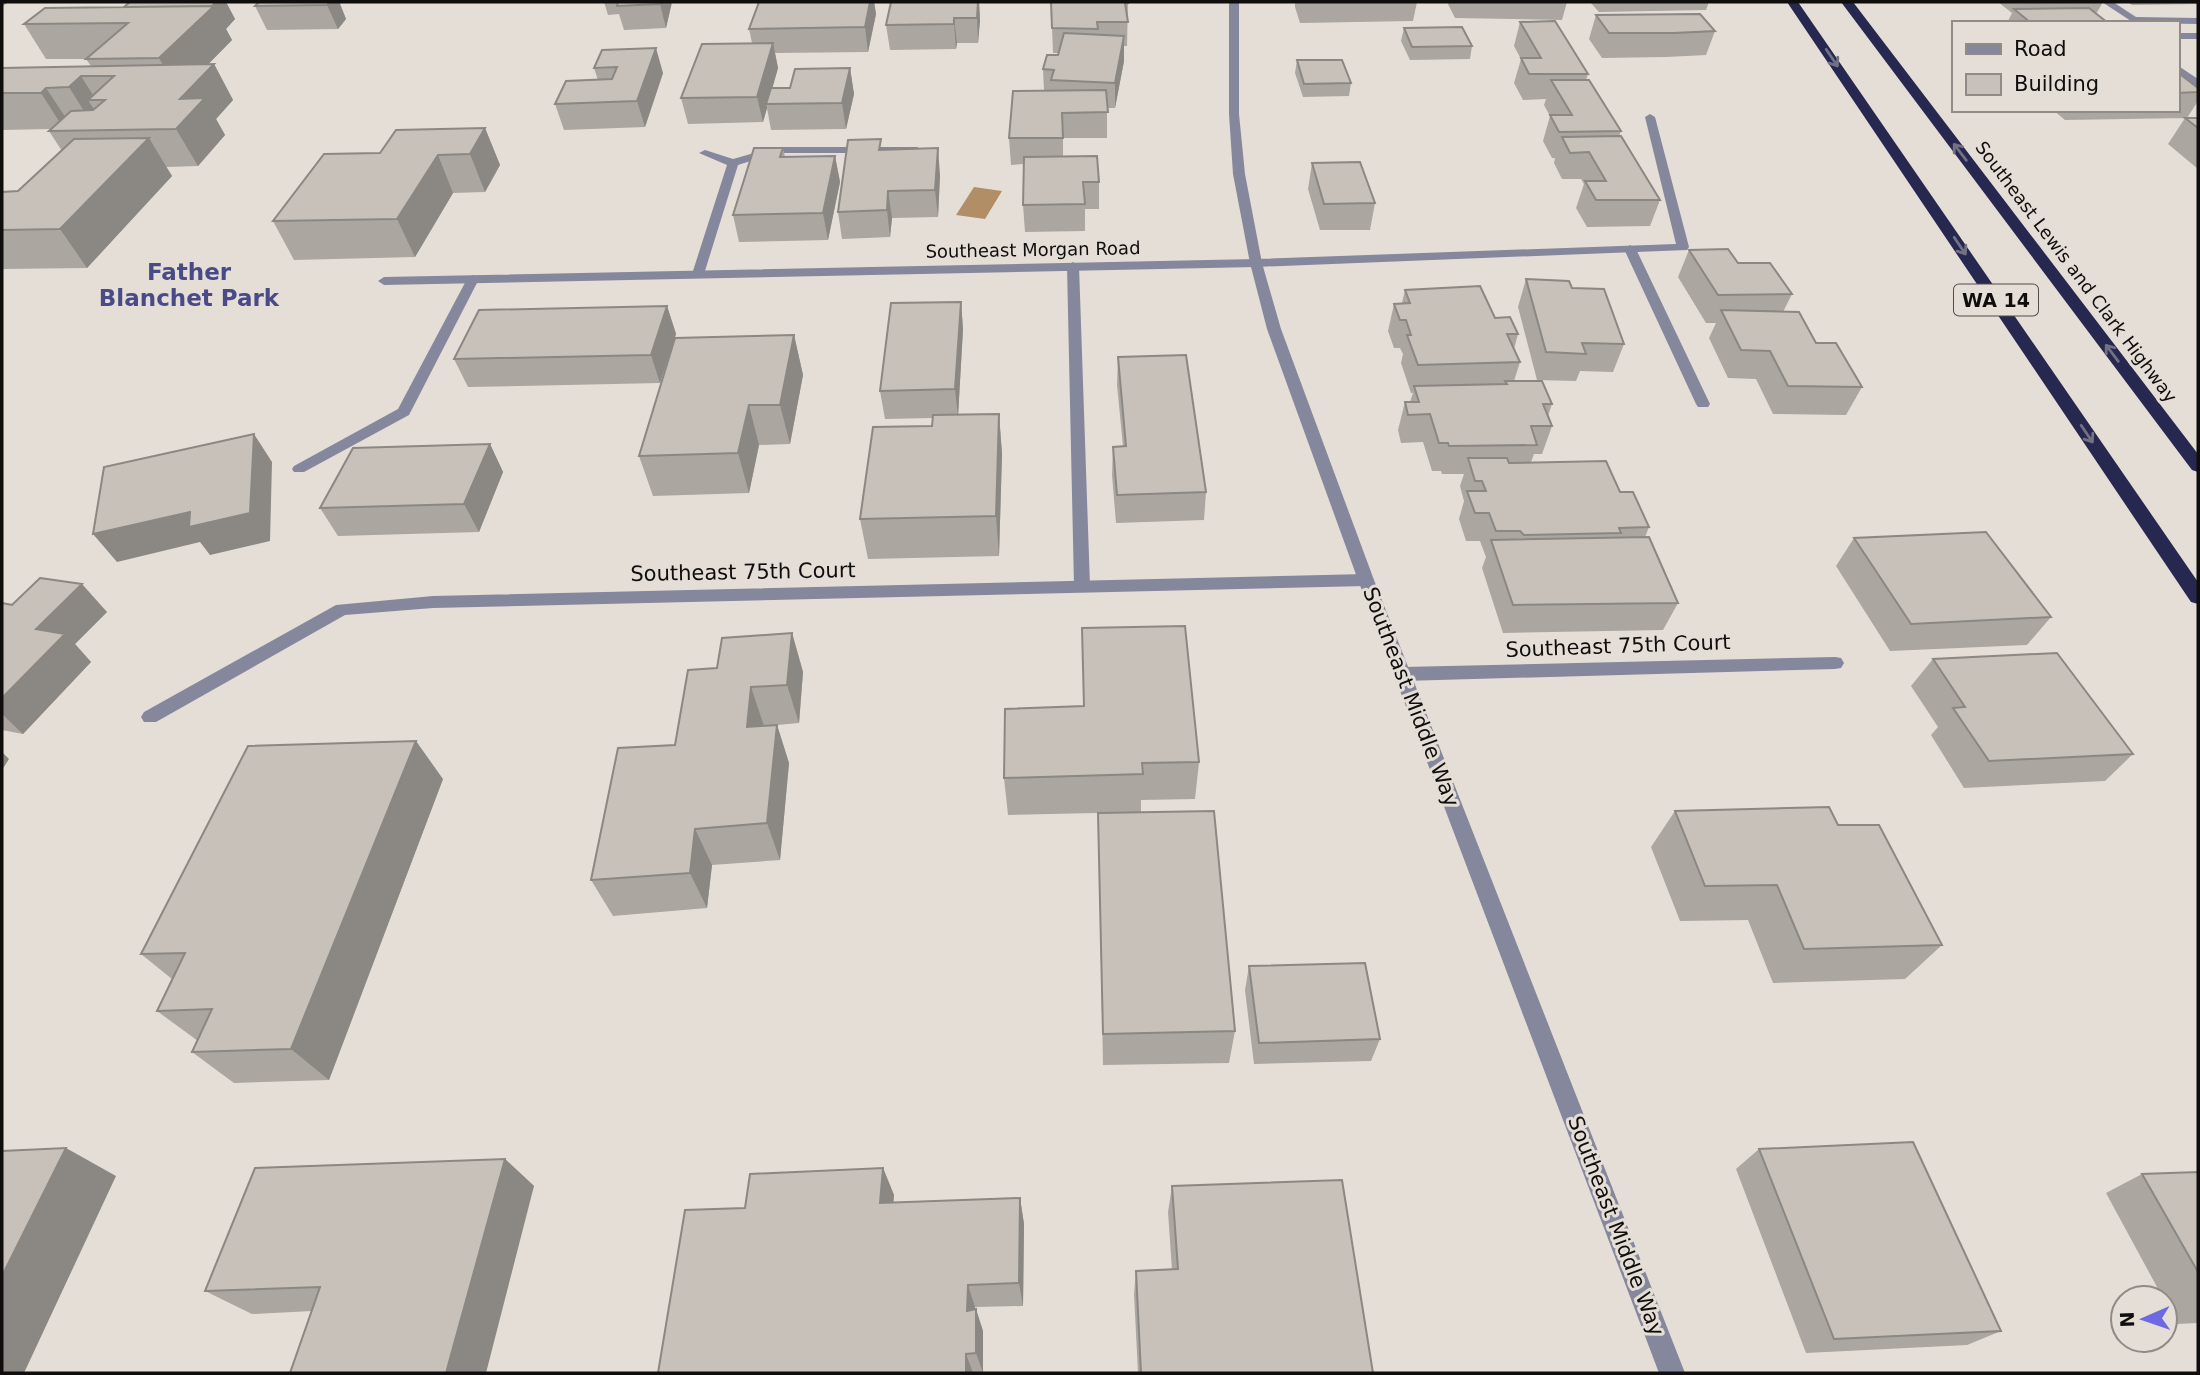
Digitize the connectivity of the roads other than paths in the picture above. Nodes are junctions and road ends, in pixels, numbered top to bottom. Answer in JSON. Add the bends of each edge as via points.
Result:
{"nodes":[{"id":1,"x":1234,"y":2,"type":"edge"},
{"id":2,"x":1793,"y":2,"type":"edge"},
{"id":3,"x":1847,"y":2,"type":"edge"},
{"id":4,"x":2107,"y":2,"type":"edge"},
{"id":5,"x":2198,"y":21,"type":"edge"},
{"id":6,"x":2179,"y":36,"type":"edge"},
{"id":7,"x":2198,"y":36,"type":"edge"},
{"id":8,"x":2179,"y":69,"type":"edge"},
{"id":9,"x":2198,"y":83,"type":"edge"},
{"id":10,"x":1650,"y":117,"type":"dead end"},
{"id":11,"x":927,"y":150,"type":"edge"},
{"id":12,"x":705,"y":153,"type":"dead end"},
{"id":13,"x":733,"y":163,"type":"junction"},
{"id":14,"x":1630,"y":249,"type":"junction"},
{"id":15,"x":1256,"y":263,"type":"junction"},
{"id":16,"x":1073,"y":266,"type":"junction"},
{"id":17,"x":698,"y":274,"type":"junction"},
{"id":18,"x":473,"y":279,"type":"junction"},
{"id":19,"x":384,"y":281,"type":"dead end"},
{"id":20,"x":1703,"y":404,"type":"dead end"},
{"id":21,"x":2198,"y":466,"type":"edge"},
{"id":22,"x":299,"y":469,"type":"dead end"},
{"id":23,"x":1366,"y":580,"type":"junction"},
{"id":24,"x":1082,"y":586,"type":"junction"},
{"id":25,"x":2198,"y":597,"type":"edge"},
{"id":26,"x":1835,"y":663,"type":"dead end"},
{"id":27,"x":1403,"y":674,"type":"junction"},
{"id":28,"x":150,"y":717,"type":"dead end"},
{"id":29,"x":1672,"y":1373,"type":"edge"}],
"edges":[{"from":1,"to":15,"type":"street","name":"Southeast Middle Way","via":[[1239,174]]},
{"from":2,"to":25,"type":"highway","number":"WA 14","one_way":true},
{"from":21,"to":3,"type":"highway","name":"Southeast Lewis and Clark Highway","number":"WA 14","one_way":true},
{"from":4,"to":5,"type":"street","via":[[2134,20]]},
{"from":6,"to":7,"type":"street"},
{"from":8,"to":9,"type":"street"},
{"from":10,"to":14,"type":"street","name":"Southeast Morgan Road","via":[[1683,247]]},
{"from":11,"to":13,"type":"street","via":[[775,150]]},
{"from":12,"to":13,"type":"street"},
{"from":13,"to":17,"type":"street"},
{"from":14,"to":15,"type":"street","name":"Southeast Morgan Road"},
{"from":14,"to":20,"type":"street"},
{"from":15,"to":16,"type":"street","name":"Southeast Morgan Road"},
{"from":15,"to":23,"type":"street","name":"Southeast Middle Way","via":[[1300,405]]},
{"from":16,"to":17,"type":"street","name":"Southeast Morgan Road"},
{"from":16,"to":24,"type":"street"},
{"from":17,"to":18,"type":"street","name":"Southeast Morgan Road"},
{"from":18,"to":19,"type":"street","name":"Southeast Morgan Road"},
{"from":18,"to":22,"type":"street","via":[[404,412]]},
{"from":23,"to":24,"type":"street","name":"Southeast 75th Court"},
{"from":23,"to":27,"type":"street","name":"Southeast Middle Way"},
{"from":24,"to":28,"type":"street","name":"Southeast 75th Court","via":[[433,602],[342,609]]},
{"from":26,"to":27,"type":"street","name":"Southeast 75th Court"},
{"from":27,"to":29,"type":"street","name":"Southeast Middle Way"}]}
